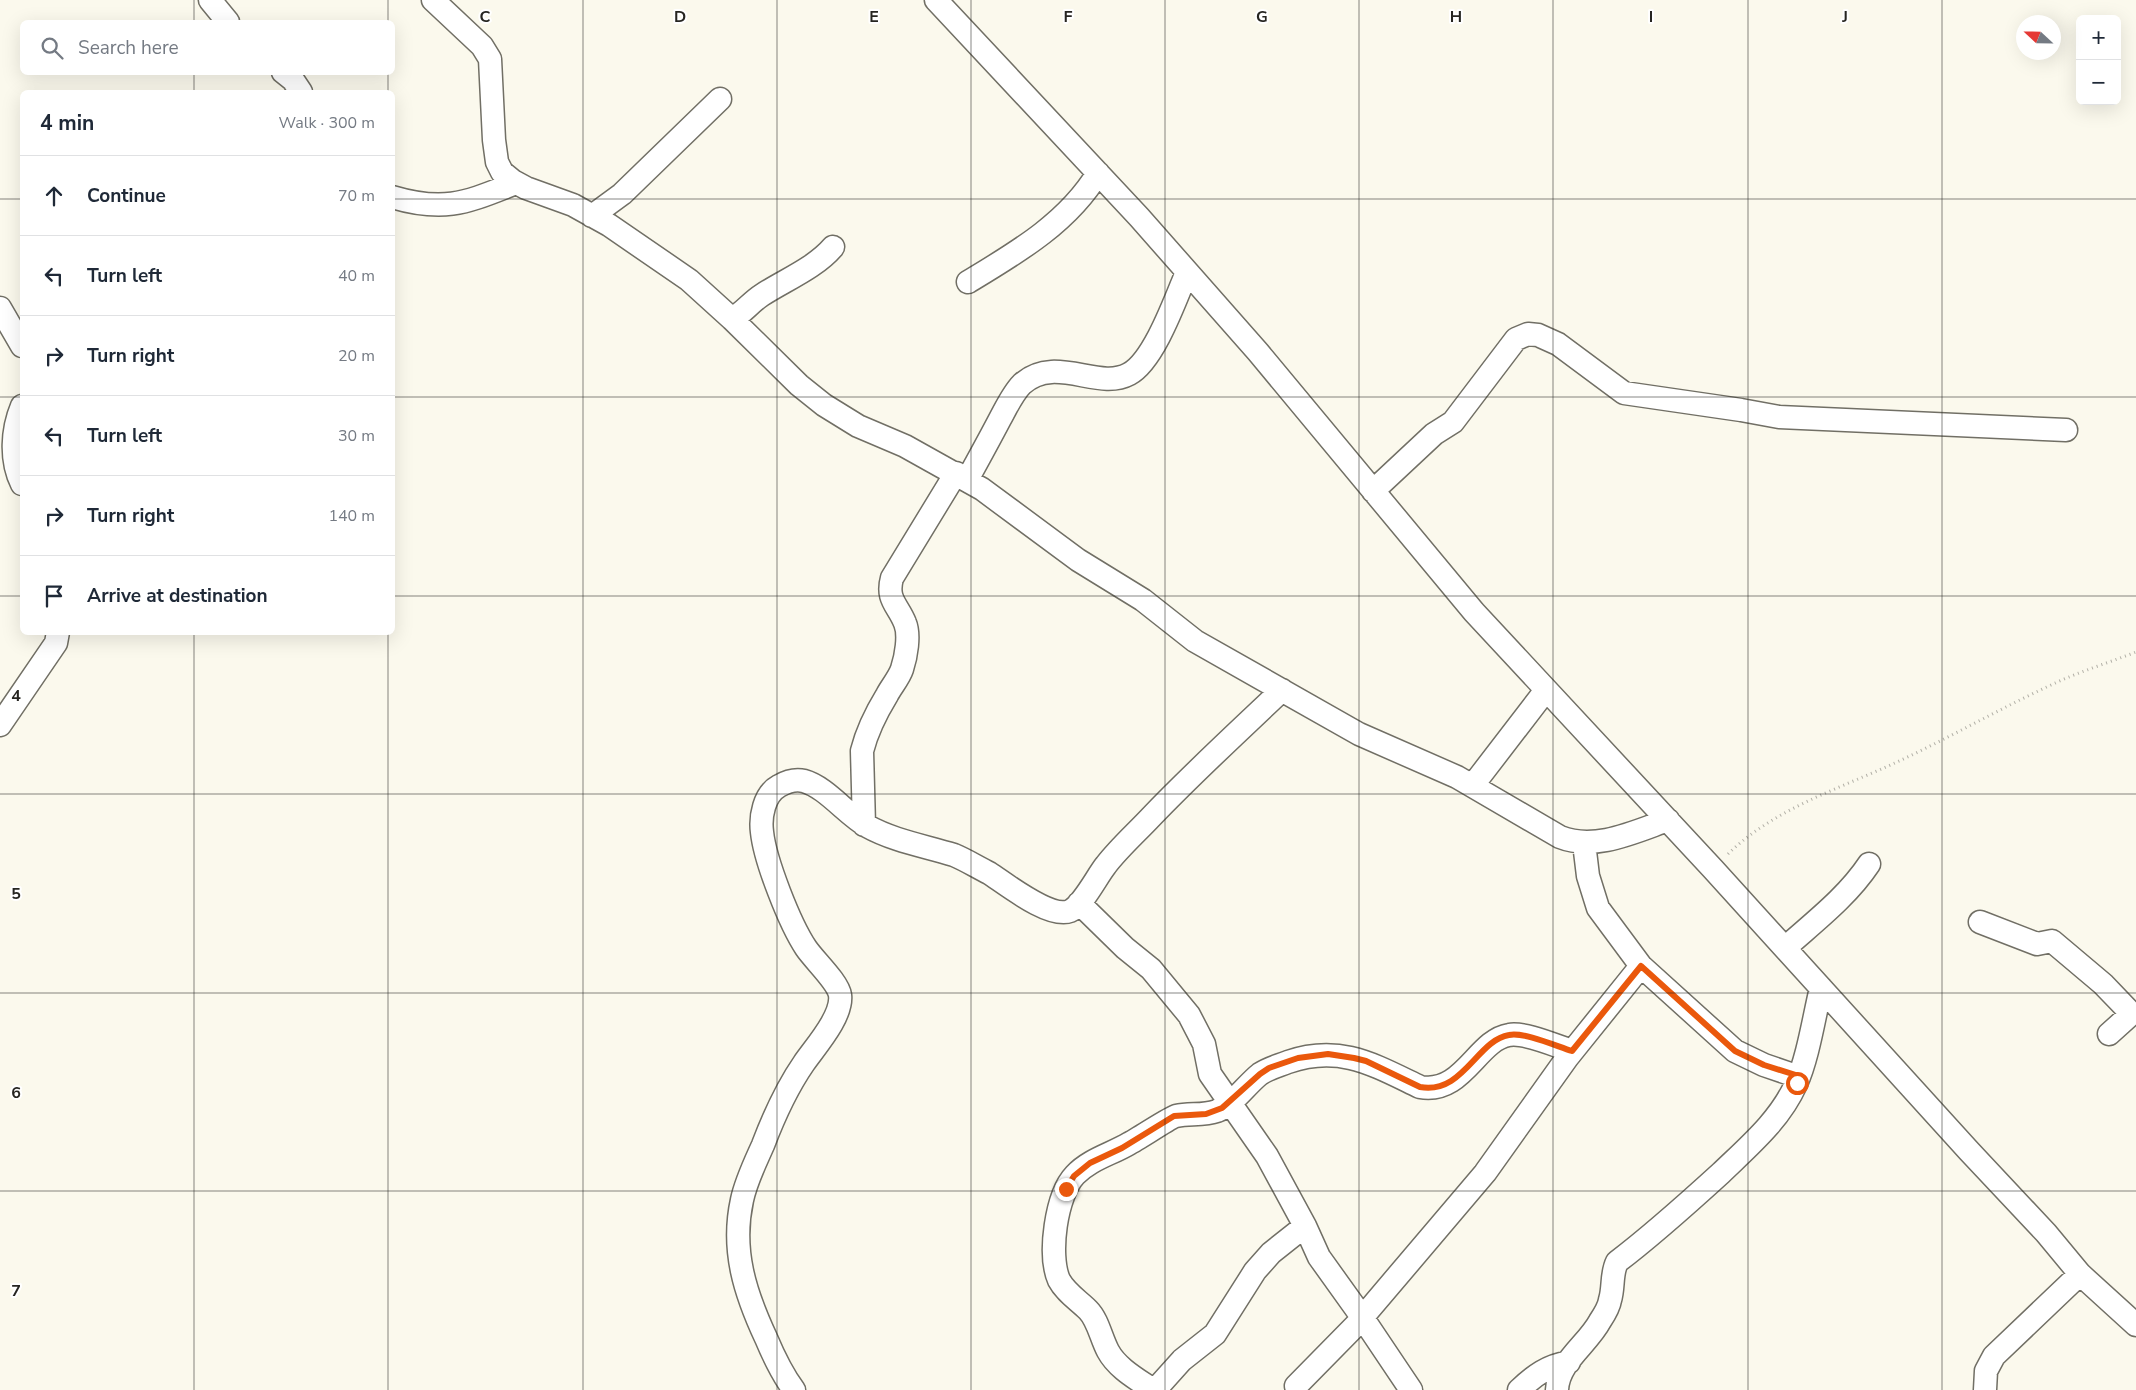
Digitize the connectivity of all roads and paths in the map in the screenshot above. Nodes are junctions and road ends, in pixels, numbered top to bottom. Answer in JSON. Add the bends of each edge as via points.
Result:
{"nodes":[{"id":1,"x":210,"y":0,"type":"edge"},
{"id":2,"x":432,"y":0,"type":"edge"},
{"id":3,"x":936,"y":0,"type":"edge"},
{"id":4,"x":226,"y":20,"type":"edge"},
{"id":5,"x":287,"y":75,"type":"edge"},
{"id":6,"x":300,"y":90,"type":"edge"},
{"id":7,"x":720,"y":99,"type":"dead end"},
{"id":8,"x":1098,"y":173,"type":"junction"},
{"id":9,"x":516,"y":183,"type":"junction"},
{"id":10,"x":395,"y":198,"type":"edge"},
{"id":11,"x":592,"y":216,"type":"junction"},
{"id":12,"x":833,"y":248,"type":"dead end"},
{"id":13,"x":1187,"y":272,"type":"junction"},
{"id":14,"x":968,"y":282,"type":"dead end"},
{"id":15,"x":0,"y":308,"type":"edge"},
{"id":16,"x":732,"y":319,"type":"junction"},
{"id":17,"x":20,"y":343,"type":"edge"},
{"id":18,"x":20,"y":412,"type":"edge"},
{"id":19,"x":2066,"y":430,"type":"dead end"},
{"id":20,"x":961,"y":477,"type":"junction"},
{"id":21,"x":20,"y":478,"type":"edge"},
{"id":22,"x":1373,"y":491,"type":"junction"},
{"id":23,"x":57,"y":635,"type":"edge"},
{"id":24,"x":2136,"y":652,"type":"edge"},
{"id":25,"x":1282,"y":690,"type":"junction"},
{"id":26,"x":1546,"y":690,"type":"junction"},
{"id":27,"x":0,"y":725,"type":"edge"},
{"id":28,"x":1473,"y":785,"type":"junction"},
{"id":29,"x":1668,"y":820,"type":"junction"},
{"id":30,"x":864,"y":825,"type":"junction"},
{"id":31,"x":1584,"y":843,"type":"junction"},
{"id":32,"x":1869,"y":864,"type":"dead end"},
{"id":33,"x":1713,"y":869,"type":"junction"},
{"id":34,"x":1079,"y":903,"type":"junction"},
{"id":35,"x":1980,"y":922,"type":"dead end"},
{"id":36,"x":1785,"y":948,"type":"junction"},
{"id":37,"x":1641,"y":966,"type":"junction"},
{"id":38,"x":1821,"y":988,"type":"junction"},
{"id":39,"x":2132,"y":1020,"type":"edge"},
{"id":40,"x":2109,"y":1034,"type":"dead end"},
{"id":41,"x":1572,"y":1051,"type":"junction"},
{"id":42,"x":1799,"y":1076,"type":"junction"},
{"id":43,"x":1230,"y":1102,"type":"junction"},
{"id":44,"x":1304,"y":1226,"type":"junction"},
{"id":45,"x":2080,"y":1274,"type":"junction"},
{"id":46,"x":1362,"y":1317,"type":"junction"},
{"id":47,"x":2136,"y":1325,"type":"edge"},
{"id":48,"x":1568,"y":1362,"type":"junction"},
{"id":49,"x":1296,"y":1386,"type":"dead end"},
{"id":50,"x":794,"y":1390,"type":"edge"},
{"id":51,"x":1154,"y":1390,"type":"edge"},
{"id":52,"x":1411,"y":1390,"type":"edge"},
{"id":53,"x":1519,"y":1390,"type":"edge"},
{"id":54,"x":1557,"y":1390,"type":"edge"},
{"id":55,"x":1985,"y":1390,"type":"edge"}],
"edges":[{"from":1,"to":4,"type":"street"},
{"from":2,"to":9,"type":"street","via":[[482,46],[490,59],[497,162],[502,172]]},
{"from":3,"to":8,"type":"street"},
{"from":5,"to":6,"type":"street"},
{"from":7,"to":11,"type":"street","via":[[622,194]]},
{"from":8,"to":13,"type":"street"},
{"from":8,"to":14,"type":"street","via":[[1072,207],[1041,235]]},
{"from":9,"to":10,"type":"street","via":[[454,205],[429,206]]},
{"from":9,"to":11,"type":"street","via":[[573,205]]},
{"from":11,"to":16,"type":"street","via":[[689,280]]},
{"from":12,"to":16,"type":"street"},
{"from":13,"to":20,"type":"street","via":[[1161,331],[1141,364],[1129,374],[1117,377],[1048,372],[1034,376],[1022,384]]},
{"from":13,"to":22,"type":"street"},
{"from":15,"to":17,"type":"street"},
{"from":16,"to":20,"type":"street","via":[[799,386],[824,405],[858,426],[905,446]]},
{"from":18,"to":21,"type":"street","via":[[15,428],[14,459]]},
{"from":19,"to":22,"type":"street","via":[[1779,417],[1624,393],[1558,344],[1528,334],[1516,339],[1453,422],[1434,434]]},
{"from":20,"to":25,"type":"street","via":[[1078,560],[1143,600],[1195,641]]},
{"from":20,"to":30,"type":"street","via":[[897,569],[889,588],[908,635],[902,669],[886,696],[862,751]]},
{"from":22,"to":26,"type":"street","via":[[1474,612]]},
{"from":23,"to":27,"type":"street","via":[[56,643]]},
{"from":24,"to":33,"type":"path","via":[[2052,685],[1898,762],[1809,799],[1742,841]]},
{"from":25,"to":28,"type":"street","via":[[1359,734]]},
{"from":25,"to":34,"type":"street","via":[[1190,777],[1107,863]]},
{"from":26,"to":28,"type":"street"},
{"from":26,"to":29,"type":"street"},
{"from":28,"to":31,"type":"street","via":[[1560,837]]},
{"from":29,"to":31,"type":"street","via":[[1599,842]]},
{"from":29,"to":33,"type":"street"},
{"from":30,"to":34,"type":"street","via":[[970,862],[1048,908],[1066,912]]},
{"from":30,"to":50,"type":"street","via":[[805,781],[794,780],[775,788],[763,811],[765,846],[795,930],[838,987],[841,997],[830,1026],[785,1094],[747,1182],[740,1218],[738,1257],[748,1297],[781,1372]]},
{"from":31,"to":37,"type":"street","via":[[1588,876],[1598,908]]},
{"from":32,"to":36,"type":"street","via":[[1847,891]]},
{"from":33,"to":36,"type":"street"},
{"from":34,"to":43,"type":"street","via":[[1151,969],[1189,1015],[1204,1044],[1210,1074]]},
{"from":35,"to":39,"type":"street","via":[[2036,944],[2052,942],[2103,984],[2129,1011]]},
{"from":36,"to":38,"type":"street"},
{"from":37,"to":41,"type":"street"},
{"from":37,"to":42,"type":"street","via":[[1735,1051]]},
{"from":38,"to":42,"type":"street"},
{"from":38,"to":45,"type":"street"},
{"from":39,"to":40,"type":"street"},
{"from":41,"to":43,"type":"street","via":[[1520,1035],[1504,1036],[1453,1078],[1438,1087],[1428,1088],[1366,1061],[1328,1054],[1298,1058],[1269,1068]]},
{"from":41,"to":46,"type":"street","via":[[1485,1173]]},
{"from":42,"to":48,"type":"street","via":[[1788,1098],[1760,1136],[1662,1227],[1617,1262],[1613,1270],[1610,1302],[1599,1324]]},
{"from":43,"to":44,"type":"street","via":[[1267,1156]]},
{"from":43,"to":51,"type":"street","via":[[1206,1114],[1174,1116],[1122,1148],[1090,1163],[1074,1176],[1061,1203],[1054,1249],[1059,1279],[1071,1295],[1089,1310],[1114,1360]]},
{"from":44,"to":46,"type":"street","via":[[1318,1256]]},
{"from":44,"to":51,"type":"street","via":[[1271,1253],[1256,1271],[1215,1334],[1182,1360]]},
{"from":45,"to":47,"type":"street"},
{"from":45,"to":55,"type":"street","via":[[1994,1356],[1986,1371]]},
{"from":46,"to":49,"type":"street"},
{"from":46,"to":52,"type":"street"},
{"from":48,"to":53,"type":"street","via":[[1555,1364],[1536,1374]]},
{"from":48,"to":54,"type":"street"}]}
